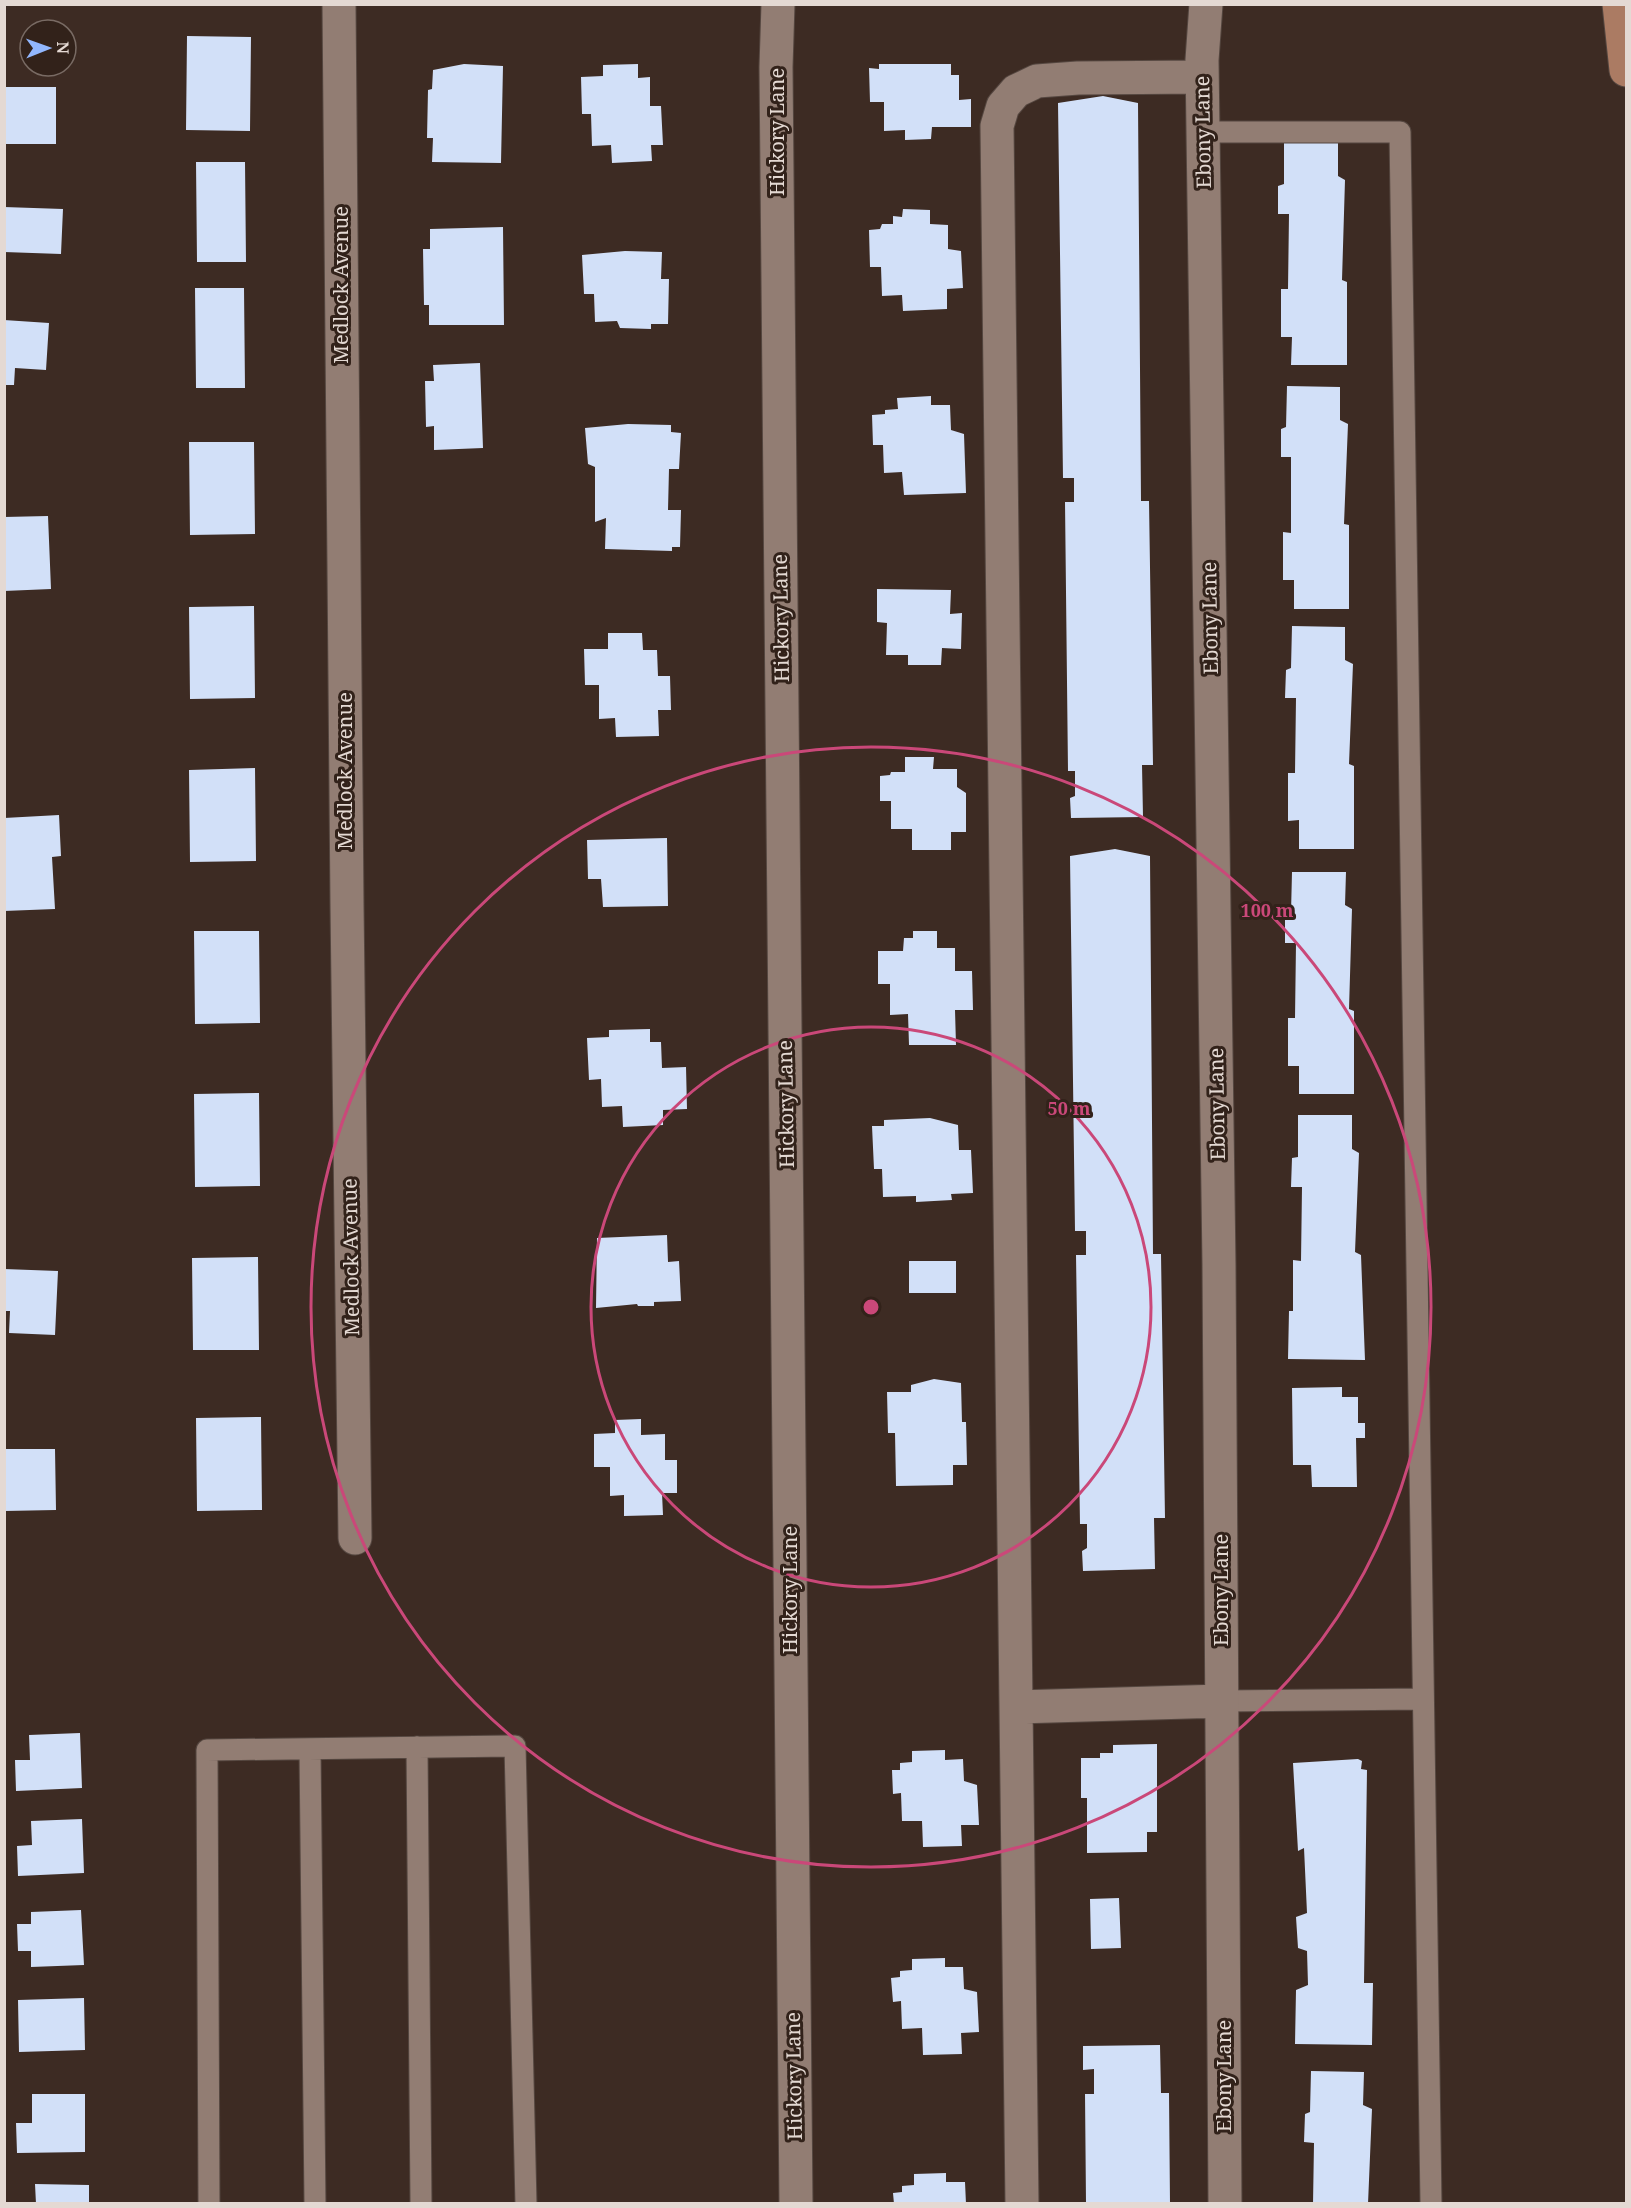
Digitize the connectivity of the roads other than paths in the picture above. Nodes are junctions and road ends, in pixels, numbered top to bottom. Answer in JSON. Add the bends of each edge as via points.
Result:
{"nodes":[{"id":1,"x":339,"y":4,"type":"edge"},
{"id":2,"x":778,"y":4,"type":"edge"},
{"id":3,"x":1206,"y":4,"type":"edge"},
{"id":4,"x":1619,"y":4,"type":"edge"},
{"id":5,"x":1626,"y":70,"type":"edge"},
{"id":6,"x":1202,"y":77,"type":"junction"},
{"id":7,"x":1203,"y":132,"type":"junction"},
{"id":8,"x":355,"y":1538,"type":"dead end"},
{"id":9,"x":1423,"y":1699,"type":"junction"},
{"id":10,"x":1221,"y":1701,"type":"junction"},
{"id":11,"x":1017,"y":1707,"type":"junction"},
{"id":12,"x":417,"y":1747,"type":"junction"},
{"id":13,"x":310,"y":1749,"type":"junction"},
{"id":14,"x":209,"y":2204,"type":"edge"},
{"id":15,"x":315,"y":2204,"type":"edge"},
{"id":16,"x":421,"y":2204,"type":"edge"},
{"id":17,"x":526,"y":2204,"type":"edge"},
{"id":18,"x":796,"y":2204,"type":"edge"},
{"id":19,"x":1022,"y":2204,"type":"edge"},
{"id":20,"x":1225,"y":2204,"type":"edge"},
{"id":21,"x":1431,"y":2204,"type":"edge"}],
"edges":[{"from":1,"to":8,"type":"street","name":"Medlock Avenue"},
{"from":2,"to":18,"type":"street","name":"Hickory Lane"},
{"from":3,"to":6,"type":"street","name":"Ebony Lane"},
{"from":4,"to":5,"type":"main road"},
{"from":6,"to":7,"type":"street","name":"Ebony Lane"},
{"from":6,"to":11,"type":"street","via":[[1037,81],[1016,91],[1003,106],[997,126]]},
{"from":7,"to":9,"type":"lane","via":[[1400,132]]},
{"from":7,"to":10,"type":"street","name":"Ebony Lane"},
{"from":9,"to":10,"type":"lane"},
{"from":9,"to":21,"type":"lane"},
{"from":10,"to":11,"type":"street"},
{"from":10,"to":20,"type":"street","name":"Ebony Lane"},
{"from":11,"to":19,"type":"street"},
{"from":12,"to":13,"type":"lane"},
{"from":12,"to":16,"type":"lane"},
{"from":12,"to":17,"type":"lane","via":[[515,1746]]},
{"from":13,"to":14,"type":"lane","via":[[207,1750]]},
{"from":13,"to":15,"type":"lane"}]}
